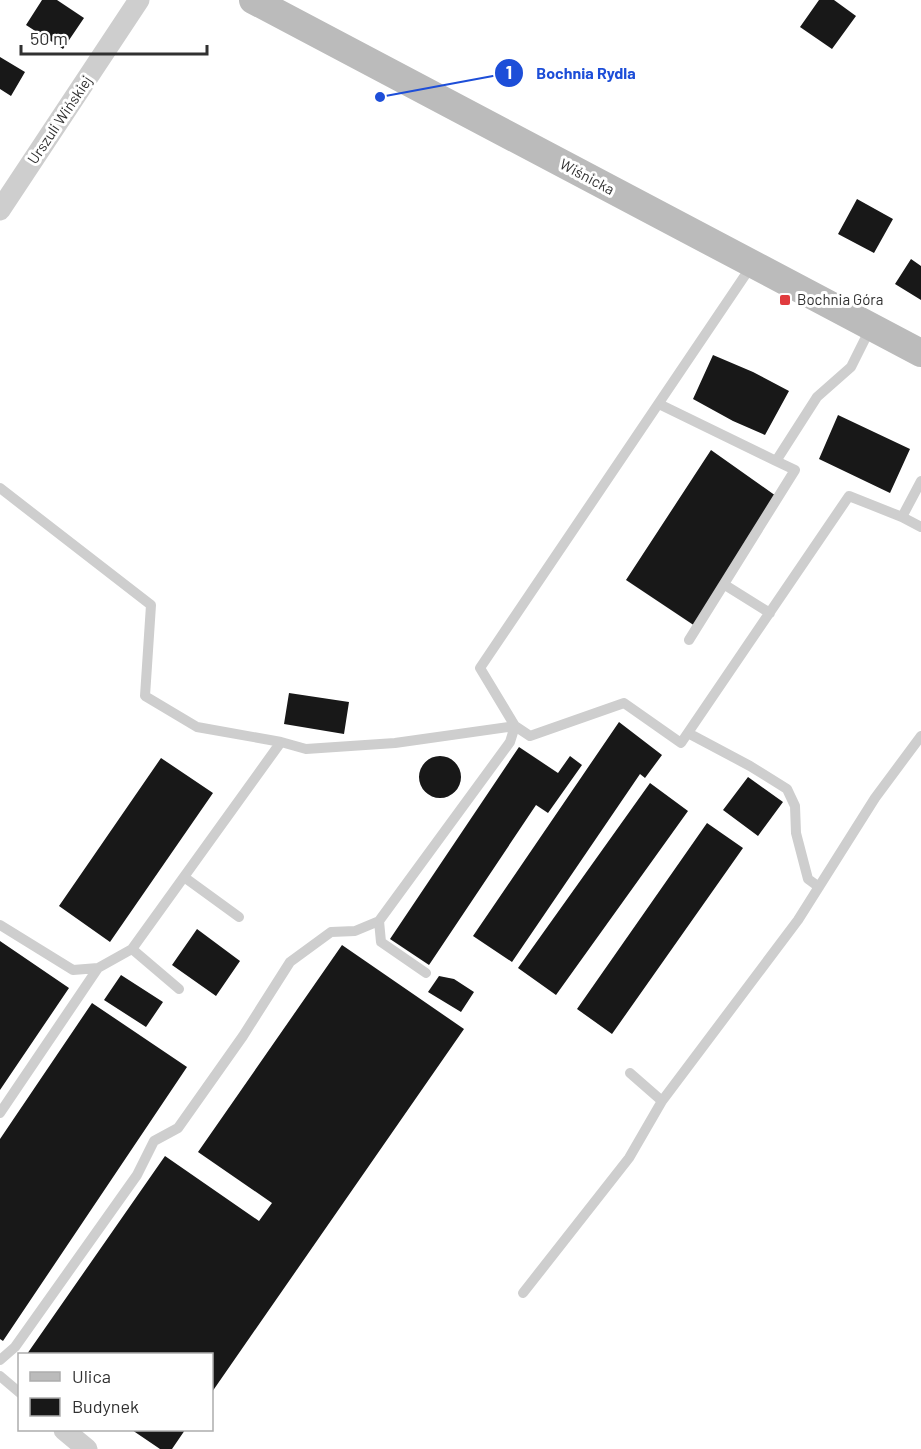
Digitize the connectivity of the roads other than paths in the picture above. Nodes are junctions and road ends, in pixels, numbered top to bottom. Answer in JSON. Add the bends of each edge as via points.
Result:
{"nodes":[{"id":1,"x":139,"y":0,"type":"edge"},
{"id":2,"x":253,"y":0,"type":"edge"},
{"id":3,"x":0,"y":210,"type":"edge"},
{"id":4,"x":753,"y":265,"type":"junction"},
{"id":5,"x":871,"y":327,"type":"junction"},
{"id":6,"x":921,"y":354,"type":"edge"},
{"id":7,"x":659,"y":404,"type":"junction"},
{"id":8,"x":776,"y":461,"type":"junction"},
{"id":9,"x":921,"y":481,"type":"edge"},
{"id":10,"x":0,"y":488,"type":"edge"},
{"id":11,"x":902,"y":517,"type":"junction"},
{"id":12,"x":921,"y":526,"type":"edge"},
{"id":13,"x":725,"y":585,"type":"junction"},
{"id":14,"x":770,"y":613,"type":"junction"},
{"id":15,"x":689,"y":640,"type":"dead end"},
{"id":16,"x":515,"y":726,"type":"junction"},
{"id":17,"x":688,"y":733,"type":"junction"},
{"id":18,"x":921,"y":736,"type":"edge"},
{"id":19,"x":281,"y":742,"type":"junction"},
{"id":20,"x":184,"y":876,"type":"junction"},
{"id":21,"x":819,"y":886,"type":"junction"},
{"id":22,"x":239,"y":917,"type":"dead end"},
{"id":23,"x":379,"y":921,"type":"junction"},
{"id":24,"x":0,"y":925,"type":"edge"},
{"id":25,"x":132,"y":950,"type":"junction"},
{"id":26,"x":98,"y":968,"type":"junction"},
{"id":27,"x":426,"y":973,"type":"dead end"},
{"id":28,"x":179,"y":989,"type":"dead end"},
{"id":29,"x":630,"y":1073,"type":"dead end"},
{"id":30,"x":662,"y":1101,"type":"junction"},
{"id":31,"x":0,"y":1113,"type":"edge"},
{"id":32,"x":523,"y":1293,"type":"dead end"},
{"id":33,"x":0,"y":1360,"type":"edge"},
{"id":34,"x":0,"y":1376,"type":"edge"},
{"id":35,"x":18,"y":1391,"type":"edge"},
{"id":36,"x":65,"y":1431,"type":"edge"},
{"id":37,"x":87,"y":1449,"type":"edge"}],
"edges":[{"from":1,"to":3,"type":"street","name":"Urszuli Wińskiej"},
{"from":2,"to":4,"type":"main road","name":"Wiśnicka"},
{"from":4,"to":5,"type":"main road","name":"Wiśnicka"},
{"from":4,"to":7,"type":"lane"},
{"from":5,"to":6,"type":"main road","name":"Wiśnicka"},
{"from":5,"to":8,"type":"lane","via":[[851,368],[817,396]]},
{"from":7,"to":8,"type":"lane"},
{"from":7,"to":16,"type":"lane","via":[[480,668]]},
{"from":8,"to":13,"type":"lane","via":[[795,470]]},
{"from":9,"to":11,"type":"lane"},
{"from":10,"to":19,"type":"lane","via":[[151,605],[145,696],[197,727]]},
{"from":11,"to":12,"type":"lane"},
{"from":11,"to":14,"type":"lane","via":[[849,496]]},
{"from":13,"to":14,"type":"lane"},
{"from":13,"to":15,"type":"lane"},
{"from":14,"to":17,"type":"lane"},
{"from":16,"to":17,"type":"lane","via":[[531,736],[624,703],[681,743]]},
{"from":16,"to":19,"type":"lane","via":[[395,743],[317,749]]},
{"from":16,"to":23,"type":"lane","via":[[510,742]]},
{"from":17,"to":21,"type":"lane","via":[[788,789],[795,806],[796,833],[808,879]]},
{"from":18,"to":21,"type":"lane","via":[[875,798]]},
{"from":19,"to":20,"type":"lane"},
{"from":20,"to":22,"type":"lane"},
{"from":20,"to":25,"type":"lane"},
{"from":21,"to":30,"type":"lane","via":[[798,920]]},
{"from":23,"to":27,"type":"lane","via":[[381,942]]},
{"from":23,"to":33,"type":"lane","via":[[355,931],[331,932],[290,962],[178,1128],[154,1141],[137,1175],[15,1347]]},
{"from":24,"to":26,"type":"lane","via":[[72,970]]},
{"from":25,"to":26,"type":"lane"},
{"from":25,"to":28,"type":"lane"},
{"from":26,"to":31,"type":"lane"},
{"from":29,"to":30,"type":"lane"},
{"from":30,"to":32,"type":"lane","via":[[629,1158]]},
{"from":34,"to":35,"type":"lane"},
{"from":36,"to":37,"type":"street"}]}
